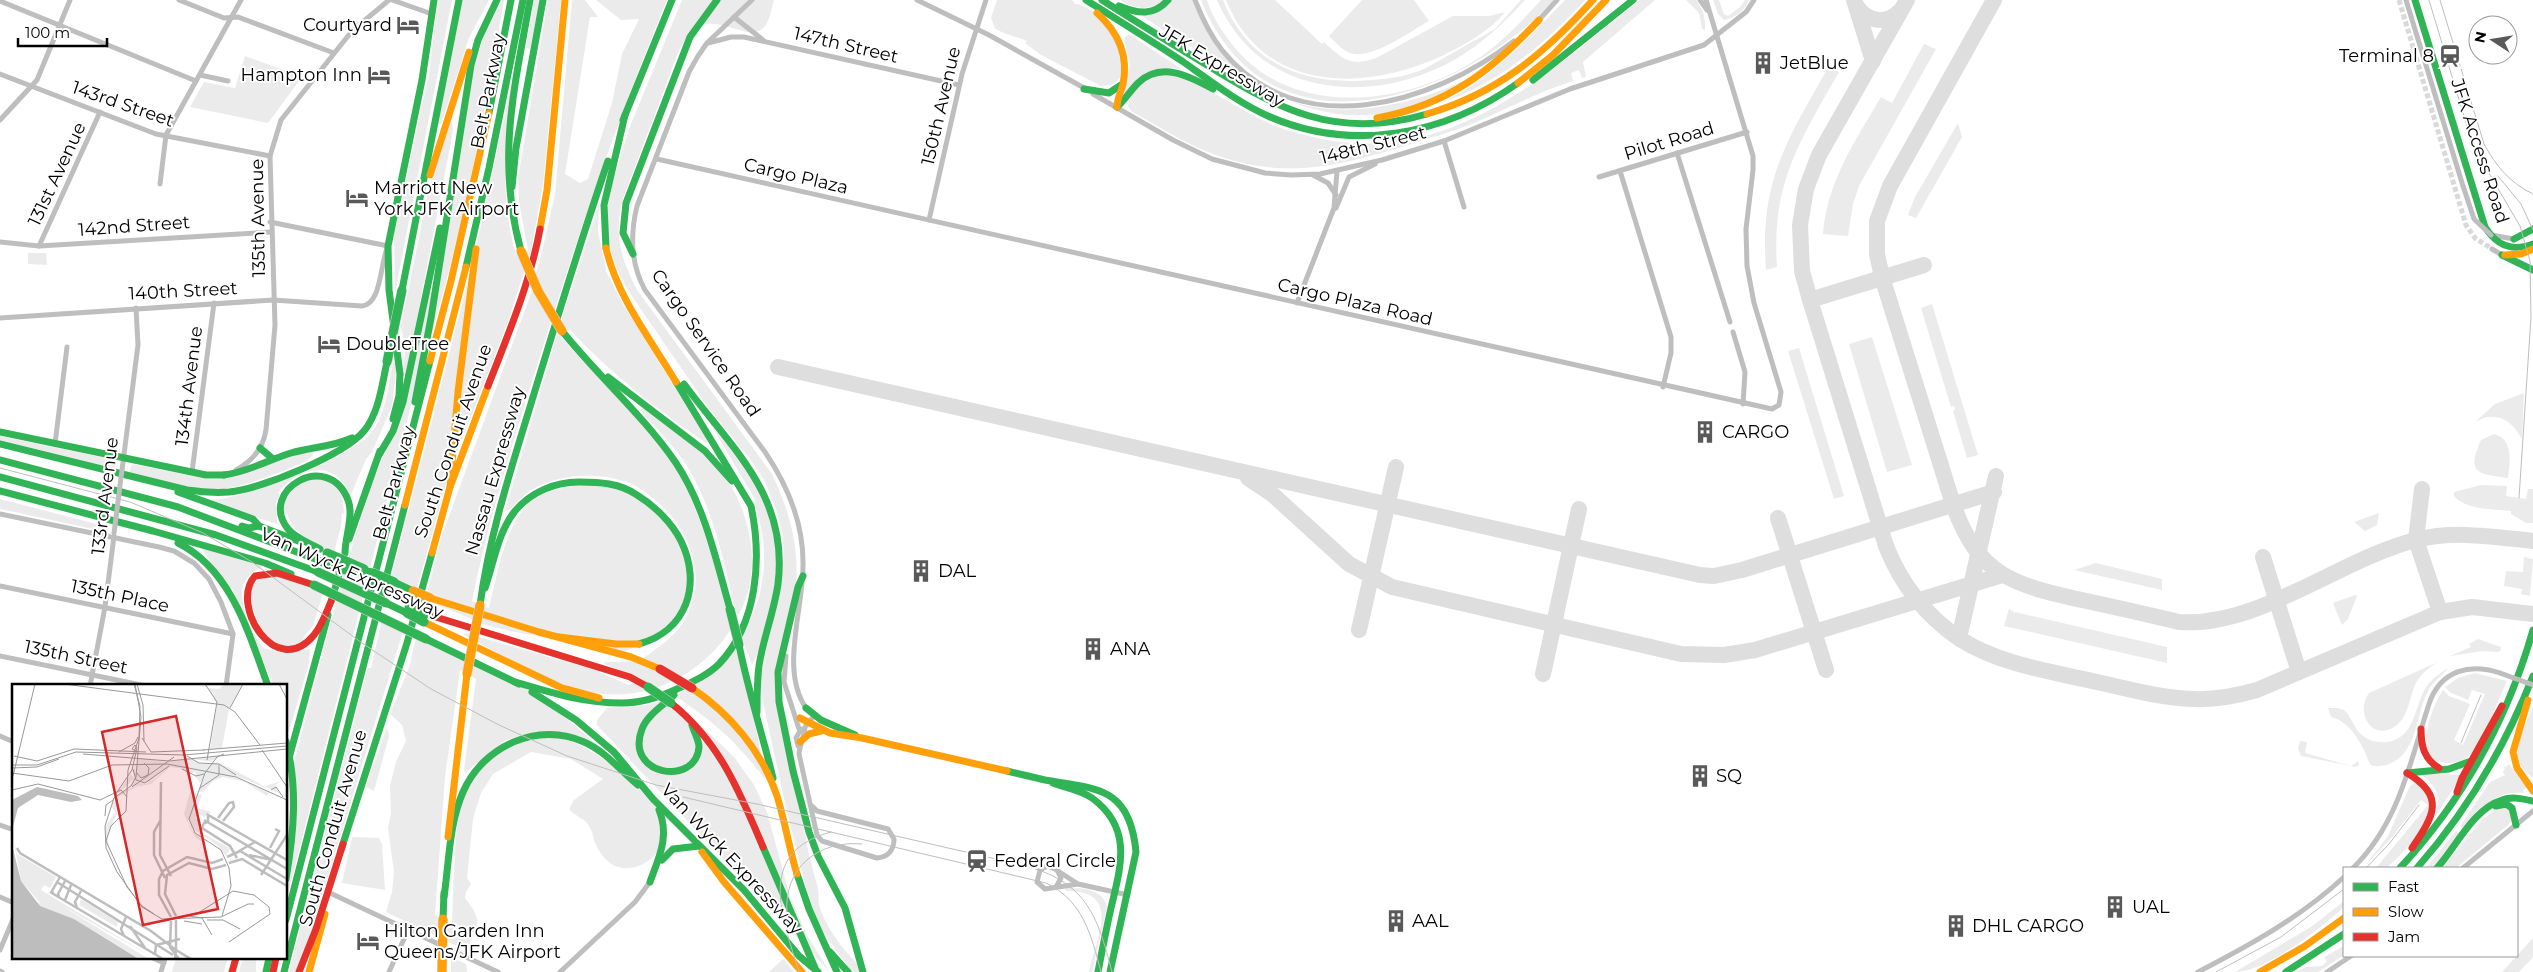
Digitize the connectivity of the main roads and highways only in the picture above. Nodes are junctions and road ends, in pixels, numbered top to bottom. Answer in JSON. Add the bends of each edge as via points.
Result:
{"nodes":[{"id":1,"x":434,"y":0,"type":"edge"},
{"id":2,"x":458,"y":0,"type":"edge"},
{"id":3,"x":511,"y":0,"type":"edge"},
{"id":4,"x":522,"y":0,"type":"edge"},
{"id":5,"x":530,"y":0,"type":"edge"},
{"id":6,"x":543,"y":0,"type":"edge"},
{"id":7,"x":565,"y":0,"type":"edge"},
{"id":8,"x":717,"y":0,"type":"edge"},
{"id":9,"x":1081,"y":0,"type":"edge"},
{"id":10,"x":1086,"y":0,"type":"edge"},
{"id":11,"x":1102,"y":0,"type":"edge"},
{"id":12,"x":1107,"y":0,"type":"edge"},
{"id":13,"x":1168,"y":0,"type":"edge"},
{"id":14,"x":1594,"y":0,"type":"edge"},
{"id":15,"x":1606,"y":0,"type":"edge"},
{"id":16,"x":1633,"y":0,"type":"edge"},
{"id":17,"x":2415,"y":0,"type":"edge"},
{"id":18,"x":496,"y":1,"type":"edge"},
{"id":19,"x":671,"y":2,"type":"edge"},
{"id":20,"x":490,"y":11,"type":"junction"},
{"id":21,"x":1539,"y":20,"type":"road end"},
{"id":22,"x":1125,"y":78,"type":"junction"},
{"id":23,"x":1084,"y":89,"type":"road end"},
{"id":24,"x":1289,"y":110,"type":"junction"},
{"id":25,"x":624,"y":115,"type":"junction"},
{"id":26,"x":1301,"y":128,"type":"junction"},
{"id":27,"x":1430,"y":128,"type":"junction"},
{"id":28,"x":453,"y":176,"type":"junction"},
{"id":29,"x":479,"y":213,"type":"junction"},
{"id":30,"x":415,"y":228,"type":"junction"},
{"id":31,"x":2533,"y":229,"type":"edge"},
{"id":32,"x":2514,"y":239,"type":"road end"},
{"id":33,"x":2533,"y":244,"type":"edge"},
{"id":34,"x":2533,"y":249,"type":"edge"},
{"id":35,"x":521,"y":251,"type":"junction"},
{"id":36,"x":633,"y":254,"type":"road end"},
{"id":37,"x":2533,"y":270,"type":"edge"},
{"id":38,"x":562,"y":331,"type":"junction"},
{"id":39,"x":653,"y":341,"type":"junction"},
{"id":40,"x":365,"y":430,"type":"junction"},
{"id":41,"x":0,"y":432,"type":"edge"},
{"id":42,"x":0,"y":444,"type":"edge"},
{"id":43,"x":260,"y":448,"type":"road end"},
{"id":44,"x":0,"y":455,"type":"edge"},
{"id":45,"x":379,"y":455,"type":"junction"},
{"id":46,"x":273,"y":459,"type":"junction"},
{"id":47,"x":0,"y":460,"type":"edge"},
{"id":48,"x":0,"y":477,"type":"edge"},
{"id":49,"x":159,"y":484,"type":"junction"},
{"id":50,"x":450,"y":487,"type":"junction"},
{"id":51,"x":0,"y":491,"type":"edge"},
{"id":52,"x":397,"y":493,"type":"junction"},
{"id":53,"x":259,"y":526,"type":"junction"},
{"id":54,"x":153,"y":531,"type":"junction"},
{"id":55,"x":756,"y":533,"type":"junction"},
{"id":56,"x":323,"y":551,"type":"junction"},
{"id":57,"x":345,"y":553,"type":"junction"},
{"id":58,"x":373,"y":573,"type":"junction"},
{"id":59,"x":291,"y":574,"type":"junction"},
{"id":60,"x":803,"y":576,"type":"road end"},
{"id":61,"x":333,"y":597,"type":"junction"},
{"id":62,"x":480,"y":605,"type":"junction"},
{"id":63,"x":425,"y":618,"type":"junction"},
{"id":64,"x":2533,"y":630,"type":"edge"},
{"id":65,"x":559,"y":638,"type":"junction"},
{"id":66,"x":2533,"y":677,"type":"edge"},
{"id":67,"x":515,"y":682,"type":"junction"},
{"id":68,"x":267,"y":684,"type":"edge"},
{"id":69,"x":694,"y":684,"type":"junction"},
{"id":70,"x":682,"y":687,"type":"junction"},
{"id":71,"x":2511,"y":697,"type":"junction"},
{"id":72,"x":806,"y":708,"type":"road end"},
{"id":73,"x":757,"y":712,"type":"junction"},
{"id":74,"x":686,"y":714,"type":"junction"},
{"id":75,"x":801,"y":722,"type":"road end"},
{"id":76,"x":2421,"y":729,"type":"road end"},
{"id":77,"x":821,"y":731,"type":"junction"},
{"id":78,"x":862,"y":738,"type":"junction"},
{"id":79,"x":800,"y":742,"type":"road end"},
{"id":80,"x":288,"y":748,"type":"edge"},
{"id":81,"x":290,"y":754,"type":"junction"},
{"id":82,"x":2474,"y":759,"type":"junction"},
{"id":83,"x":288,"y":761,"type":"edge"},
{"id":84,"x":2440,"y":769,"type":"junction"},
{"id":85,"x":2521,"y":774,"type":"junction"},
{"id":86,"x":1046,"y":780,"type":"junction"},
{"id":87,"x":2533,"y":781,"type":"edge"},
{"id":88,"x":775,"y":791,"type":"junction"},
{"id":89,"x":2533,"y":791,"type":"edge"},
{"id":90,"x":654,"y":799,"type":"junction"},
{"id":91,"x":2533,"y":801,"type":"edge"},
{"id":92,"x":2452,"y":806,"type":"junction"},
{"id":93,"x":2479,"y":817,"type":"junction"},
{"id":94,"x":2516,"y":825,"type":"road end"},
{"id":95,"x":343,"y":844,"type":"junction"},
{"id":96,"x":699,"y":846,"type":"junction"},
{"id":97,"x":288,"y":865,"type":"edge"},
{"id":98,"x":2400,"y":867,"type":"edge"},
{"id":99,"x":2400,"y":867,"type":"edge"},
{"id":100,"x":2418,"y":867,"type":"edge"},
{"id":101,"x":2438,"y":867,"type":"edge"},
{"id":102,"x":444,"y":897,"type":"junction"},
{"id":103,"x":288,"y":912,"type":"edge"},
{"id":104,"x":2343,"y":919,"type":"edge"},
{"id":105,"x":2343,"y":935,"type":"edge"},
{"id":106,"x":2343,"y":942,"type":"edge"},
{"id":107,"x":828,"y":950,"type":"junction"},
{"id":108,"x":288,"y":957,"type":"edge"},
{"id":109,"x":2305,"y":961,"type":"junction"},
{"id":110,"x":816,"y":971,"type":"edge"},
{"id":111,"x":299,"y":972,"type":"edge"},
{"id":112,"x":309,"y":972,"type":"edge"},
{"id":113,"x":442,"y":972,"type":"edge"},
{"id":114,"x":802,"y":972,"type":"edge"},
{"id":115,"x":837,"y":972,"type":"edge"},
{"id":116,"x":848,"y":972,"type":"edge"},
{"id":117,"x":864,"y":972,"type":"edge"},
{"id":118,"x":1098,"y":972,"type":"edge"},
{"id":119,"x":1110,"y":972,"type":"edge"},
{"id":120,"x":2260,"y":972,"type":"edge"},
{"id":121,"x":2286,"y":972,"type":"edge"}],
"edges":[{"from":1,"to":45,"type":"main road","via":[[422,84],[388,246],[388,276],[400,345],[400,378],[394,415]]},
{"from":2,"to":30,"type":"main road"},
{"from":3,"to":52,"type":"main road","name":"Belt Parkway","via":[[465,222]]},
{"from":4,"to":29,"type":"main road","name":"Belt Parkway"},
{"from":5,"to":35,"type":"main road","via":[[507,162],[509,211]]},
{"from":6,"to":35,"type":"main road","via":[[513,167],[513,200]]},
{"from":7,"to":50,"type":"main road","name":"South Conduit Avenue","via":[[549,174],[538,243],[522,295]]},
{"from":8,"to":36,"type":"main road","via":[[690,37],[626,203],[623,233]]},
{"from":9,"to":22,"type":"main road","via":[[1106,20],[1118,36],[1125,55]]},
{"from":10,"to":26,"type":"main road","name":"JFK Expressway","via":[[1250,106]]},
{"from":11,"to":24,"type":"main road","name":"JFK Expressway","via":[[1250,92]]},
{"from":12,"to":13,"type":"main road","via":[[1131,11],[1147,13],[1159,9]]},
{"from":14,"to":24,"type":"main road","name":"JFK Expressway","via":[[1532,60],[1492,87],[1448,108],[1417,118],[1375,124],[1332,121]]},
{"from":15,"to":27,"type":"main road","name":"JFK Expressway","via":[[1562,47],[1516,85],[1480,108]]},
{"from":16,"to":27,"type":"main road","via":[[1509,96],[1460,122]]},
{"from":17,"to":33,"type":"main road","name":"JFK Access Road","via":[[2485,227],[2501,246],[2516,249]]},
{"from":18,"to":20,"type":"main road"},
{"from":19,"to":25,"type":"main road","name":"Nassau Expressway"},
{"from":20,"to":28,"type":"main road","via":[[473,57]]},
{"from":20,"to":30,"type":"main road","via":[[467,56]]},
{"from":21,"to":24,"type":"main road","via":[[1479,78],[1452,95],[1423,107],[1369,118]]},
{"from":22,"to":23,"type":"main road","via":[[1111,93]]},
{"from":22,"to":26,"type":"main road","via":[[1117,107],[1144,78],[1160,71],[1173,71],[1273,123]]},
{"from":25,"to":39,"type":"main road","via":[[605,194],[602,236],[615,280]]},
{"from":25,"to":62,"type":"main road","name":"Nassau Expressway","via":[[578,246],[504,490],[483,574]]},
{"from":26,"to":27,"type":"main road","name":"JFK Expressway","via":[[1365,137]]},
{"from":28,"to":45,"type":"main road","via":[[403,402]]},
{"from":28,"to":52,"type":"main road","via":[[426,347]]},
{"from":29,"to":50,"type":"main road"},
{"from":29,"to":108,"type":"main road","name":"Belt Parkway"},
{"from":30,"to":40,"type":"main road","bridge":true,"via":[[377,409]]},
{"from":31,"to":32,"type":"main road"},
{"from":34,"to":37,"type":"main road","via":[[2521,254],[2502,255]]},
{"from":35,"to":38,"type":"main road","bridge":true,"via":[[538,291]]},
{"from":38,"to":55,"type":"main road","via":[[619,386],[717,463],[740,494]]},
{"from":38,"to":73,"type":"main road","bridge":true,"via":[[590,366],[644,420],[677,465],[705,522],[730,609],[748,691]]},
{"from":39,"to":55,"type":"main road","via":[[745,493],[753,511]]},
{"from":39,"to":73,"type":"main road","via":[[700,406],[752,469],[774,516],[780,573],[759,669]]},
{"from":40,"to":46,"type":"main road","via":[[339,444]]},
{"from":40,"to":49,"type":"main road","via":[[353,444],[342,450],[253,487],[210,492]]},
{"from":41,"to":46,"type":"main road","via":[[192,472],[238,474]]},
{"from":42,"to":49,"type":"main road"},
{"from":43,"to":46,"type":"main road"},
{"from":44,"to":53,"type":"main road","via":[[174,501],[249,528]]},
{"from":45,"to":57,"type":"main road"},
{"from":47,"to":58,"type":"main road","name":"Van Wyck Expressway","bridge":true,"via":[[178,507],[339,569]]},
{"from":48,"to":63,"type":"main road","name":"Van Wyck Expressway","bridge":true,"via":[[257,548]]},
{"from":49,"to":53,"type":"main road","via":[[253,519]]},
{"from":50,"to":95,"type":"main road","name":"South Conduit Avenue","via":[[407,643]]},
{"from":51,"to":54,"type":"main road"},
{"from":52,"to":103,"type":"main road","name":"Belt Parkway"},
{"from":53,"to":56,"type":"main road"},
{"from":54,"to":59,"type":"main road","via":[[265,563]]},
{"from":54,"to":68,"type":"main road","via":[[201,556],[212,568],[256,649]]},
{"from":55,"to":69,"type":"main road","via":[[757,577],[746,620],[725,657]]},
{"from":56,"to":57,"type":"main road","via":[[287,528],[281,518],[286,490],[293,482],[306,476],[320,475],[342,487],[349,501]]},
{"from":56,"to":58,"type":"main road","bridge":true},
{"from":57,"to":61,"type":"main road"},
{"from":58,"to":65,"type":"main road","name":"Van Wyck Expressway","bridge":true,"via":[[430,598]]},
{"from":59,"to":61,"type":"main road","via":[[264,572],[252,580],[247,589],[247,600],[265,642],[291,649],[307,642],[320,626]]},
{"from":59,"to":67,"type":"main road","bridge":true},
{"from":60,"to":117,"type":"main road","via":[[780,662],[777,691],[809,832],[845,908]]},
{"from":61,"to":81,"type":"main road"},
{"from":62,"to":65,"type":"main road","via":[[509,521],[532,495],[559,484],[589,480],[615,484],[638,494],[666,517],[684,547],[690,579],[682,613],[663,633],[643,643]]},
{"from":62,"to":102,"type":"main road","name":"Nassau Expressway","bridge":true,"via":[[467,674],[452,794]]},
{"from":63,"to":69,"type":"main road","name":"Van Wyck Expressway","via":[[554,684],[589,696],[626,698]]},
{"from":63,"to":74,"type":"main road","bridge":true,"via":[[630,678]]},
{"from":64,"to":71,"type":"main road"},
{"from":65,"to":69,"type":"main road","name":"Van Wyck Expressway","bridge":true,"via":[[631,657]]},
{"from":66,"to":85,"type":"main road","via":[[2526,712],[2513,748],[2514,761]]},
{"from":66,"to":100,"type":"main road","via":[[2490,770],[2454,824]]},
{"from":67,"to":70,"type":"main road","via":[[595,703],[645,700]]},
{"from":67,"to":90,"type":"main road","name":"Van Wyck Expressway","via":[[576,720],[625,764]]},
{"from":69,"to":70,"type":"main road"},
{"from":69,"to":88,"type":"main road","name":"Van Wyck Expressway","via":[[739,730]]},
{"from":70,"to":74,"type":"main road","via":[[642,729],[639,744],[641,756],[648,766],[672,774],[692,765],[701,740]]},
{"from":71,"to":82,"type":"main road","via":[[2500,709]]},
{"from":71,"to":92,"type":"main road","via":[[2483,756]]},
{"from":72,"to":78,"type":"main road","name":"Cargo Service Road","via":[[814,716]]},
{"from":73,"to":88,"type":"main road"},
{"from":74,"to":110,"type":"main road","via":[[724,759]]},
{"from":75,"to":77,"type":"main road","name":"Cargo Service Road"},
{"from":76,"to":84,"type":"main road","via":[[2424,754]]},
{"from":77,"to":78,"type":"main road","name":"Cargo Service Road"},
{"from":77,"to":79,"type":"main road","via":[[809,734]]},
{"from":78,"to":86,"type":"main road","name":"Cargo Service Road"},
{"from":80,"to":81,"type":"main road"},
{"from":81,"to":83,"type":"main road"},
{"from":81,"to":97,"type":"main road","via":[[296,782],[296,807]]},
{"from":82,"to":84,"type":"main road","via":[[2461,767]]},
{"from":82,"to":92,"type":"main road","via":[[2462,778]]},
{"from":84,"to":99,"type":"main road","via":[[2406,773],[2428,786],[2433,806],[2422,834]]},
{"from":85,"to":87,"type":"main road"},
{"from":85,"to":89,"type":"main road"},
{"from":86,"to":118,"type":"main road","name":"Cargo Service Road","via":[[1092,797],[1115,821],[1120,836],[1122,852]]},
{"from":86,"to":119,"type":"main road","name":"Cargo Service Road","via":[[1070,781],[1098,790],[1114,798],[1128,813],[1136,852]]},
{"from":88,"to":107,"type":"main road","name":"Van Wyck Expressway","via":[[804,899]]},
{"from":90,"to":96,"type":"main road","name":"Van Wyck Expressway"},
{"from":90,"to":96,"type":"main road","via":[[664,818],[666,834],[650,882],[668,851],[676,847]]},
{"from":90,"to":102,"type":"main road","via":[[579,740],[538,735],[504,745],[482,762],[464,790]]},
{"from":91,"to":93,"type":"main road","via":[[2518,796],[2502,798]]},
{"from":92,"to":98,"type":"main road"},
{"from":93,"to":94,"type":"main road","via":[[2507,803],[2515,810]]},
{"from":93,"to":101,"type":"main road"},
{"from":95,"to":111,"type":"main road"},
{"from":95,"to":112,"type":"main road","name":"South Conduit Avenue"},
{"from":96,"to":110,"type":"main road","name":"Van Wyck Expressway","via":[[744,890],[799,956]]},
{"from":96,"to":114,"type":"main road","via":[[714,873]]},
{"from":102,"to":113,"type":"main road","name":"Nassau Expressway","bridge":true},
{"from":104,"to":120,"type":"main road"},
{"from":105,"to":109,"type":"main road"},
{"from":106,"to":109,"type":"main road"},
{"from":107,"to":115,"type":"main road","name":"Van Wyck Expressway"},
{"from":107,"to":116,"type":"main road"},
{"from":109,"to":121,"type":"main road"}]}
